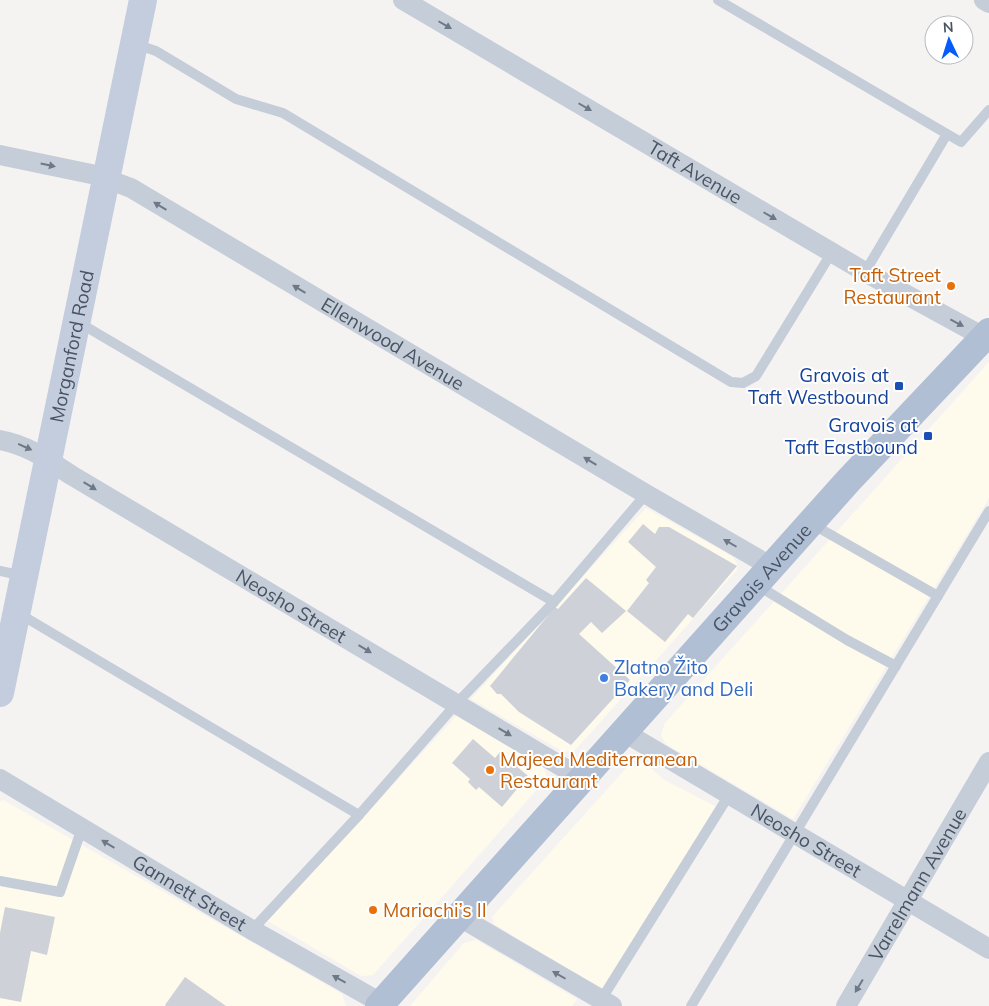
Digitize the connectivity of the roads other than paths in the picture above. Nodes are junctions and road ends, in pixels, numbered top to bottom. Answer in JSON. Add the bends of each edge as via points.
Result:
{"nodes":[{"id":1,"x":144,"y":0,"type":"edge"},
{"id":2,"x":403,"y":0,"type":"edge"},
{"id":3,"x":718,"y":0,"type":"edge"},
{"id":4,"x":984,"y":0,"type":"edge"},
{"id":5,"x":989,"y":3,"type":"edge"},
{"id":6,"x":134,"y":44,"type":"junction"},
{"id":7,"x":989,"y":110,"type":"edge"},
{"id":8,"x":947,"y":134,"type":"junction"},
{"id":9,"x":0,"y":156,"type":"edge"},
{"id":10,"x":107,"y":178,"type":"junction"},
{"id":11,"x":832,"y":252,"type":"junction"},
{"id":12,"x":865,"y":272,"type":"junction"},
{"id":13,"x":77,"y":321,"type":"junction"},
{"id":14,"x":987,"y":337,"type":"edge"},
{"id":15,"x":0,"y":440,"type":"edge"},
{"id":16,"x":48,"y":460,"type":"junction"},
{"id":17,"x":646,"y":494,"type":"junction"},
{"id":18,"x":989,"y":511,"type":"edge"},
{"id":19,"x":811,"y":523,"type":"junction"},
{"id":20,"x":12,"y":574,"type":"edge"},
{"id":21,"x":764,"y":576,"type":"junction"},
{"id":22,"x":938,"y":596,"type":"junction"},
{"id":23,"x":554,"y":602,"type":"junction"},
{"id":24,"x":17,"y":612,"type":"junction"},
{"id":25,"x":896,"y":666,"type":"junction"},
{"id":26,"x":0,"y":693,"type":"edge"},
{"id":27,"x":456,"y":704,"type":"junction"},
{"id":28,"x":624,"y":732,"type":"junction"},
{"id":29,"x":989,"y":762,"type":"edge"},
{"id":30,"x":582,"y":778,"type":"junction"},
{"id":31,"x":0,"y":779,"type":"edge"},
{"id":32,"x":729,"y":795,"type":"junction"},
{"id":33,"x":359,"y":814,"type":"junction"},
{"id":34,"x":82,"y":828,"type":"junction"},
{"id":35,"x":795,"y":834,"type":"junction"},
{"id":36,"x":0,"y":882,"type":"edge"},
{"id":37,"x":909,"y":902,"type":"junction"},
{"id":38,"x":458,"y":916,"type":"junction"},
{"id":39,"x":252,"y":930,"type":"junction"},
{"id":40,"x":989,"y":950,"type":"edge"},
{"id":41,"x":607,"y":1003,"type":"edge"},
{"id":42,"x":380,"y":1004,"type":"edge"},
{"id":43,"x":691,"y":1006,"type":"edge"},
{"id":44,"x":846,"y":1006,"type":"edge"}],
"edges":[{"from":1,"to":6,"type":"street","name":"Morganford Road"},
{"from":2,"to":11,"type":"street","name":"Taft Avenue","one_way":true},
{"from":3,"to":8,"type":"lane"},
{"from":4,"to":5,"type":"street"},
{"from":6,"to":10,"type":"street","name":"Morganford Road"},
{"from":6,"to":11,"type":"lane","via":[[156,51],[236,99],[283,113],[731,382],[743,383],[756,376]]},
{"from":7,"to":8,"type":"lane","via":[[961,142]]},
{"from":8,"to":12,"type":"lane"},
{"from":9,"to":10,"type":"street","name":"Ellenwood Avenue","one_way":true},
{"from":10,"to":13,"type":"street","name":"Morganford Road"},
{"from":17,"to":10,"type":"street","name":"Ellenwood Avenue","one_way":true,"via":[[131,188]]},
{"from":11,"to":12,"type":"street","name":"Taft Avenue"},
{"from":12,"to":14,"type":"street","name":"Taft Avenue","one_way":true},
{"from":13,"to":16,"type":"street","name":"Morganford Road"},
{"from":13,"to":23,"type":"lane"},
{"from":14,"to":19,"type":"main road","name":"Gravois Avenue"},
{"from":15,"to":16,"type":"street","name":"Neosho Street","one_way":true,"via":[[24,446]]},
{"from":16,"to":20,"type":"street","name":"Morganford Road"},
{"from":16,"to":27,"type":"street","name":"Neosho Street","one_way":true},
{"from":21,"to":17,"type":"street","name":"Ellenwood Avenue","one_way":true},
{"from":17,"to":23,"type":"lane"},
{"from":18,"to":22,"type":"lane"},
{"from":19,"to":21,"type":"main road","name":"Gravois Avenue"},
{"from":19,"to":22,"type":"lane"},
{"from":20,"to":24,"type":"street","name":"Morganford Road"},
{"from":21,"to":25,"type":"lane","via":[[847,640]]},
{"from":21,"to":28,"type":"main road","name":"Gravois Avenue"},
{"from":22,"to":25,"type":"lane"},
{"from":23,"to":27,"type":"lane"},
{"from":24,"to":26,"type":"street","name":"Morganford Road"},
{"from":24,"to":33,"type":"lane"},
{"from":25,"to":35,"type":"lane"},
{"from":27,"to":30,"type":"street","name":"Neosho Street","one_way":true},
{"from":27,"to":33,"type":"lane"},
{"from":28,"to":30,"type":"main road","name":"Gravois Avenue"},
{"from":28,"to":32,"type":"street","name":"Neosho Street"},
{"from":29,"to":37,"type":"street","name":"Varrelmann Avenue"},
{"from":30,"to":38,"type":"main road","name":"Gravois Avenue"},
{"from":31,"to":34,"type":"street","name":"Gannett Street"},
{"from":32,"to":35,"type":"street","name":"Neosho Street"},
{"from":32,"to":41,"type":"lane"},
{"from":33,"to":39,"type":"lane"},
{"from":34,"to":36,"type":"lane","via":[[60,892]]},
{"from":39,"to":34,"type":"street","name":"Gannett Street","one_way":true},
{"from":35,"to":37,"type":"street","name":"Neosho Street"},
{"from":35,"to":43,"type":"lane"},
{"from":37,"to":40,"type":"street","name":"Neosho Street"},
{"from":37,"to":44,"type":"street","name":"Varrelmann Avenue","one_way":true},
{"from":41,"to":38,"type":"street","one_way":true},
{"from":38,"to":42,"type":"main road","name":"Gravois Avenue"},
{"from":42,"to":39,"type":"street","name":"Gannett Street","one_way":true}]}
